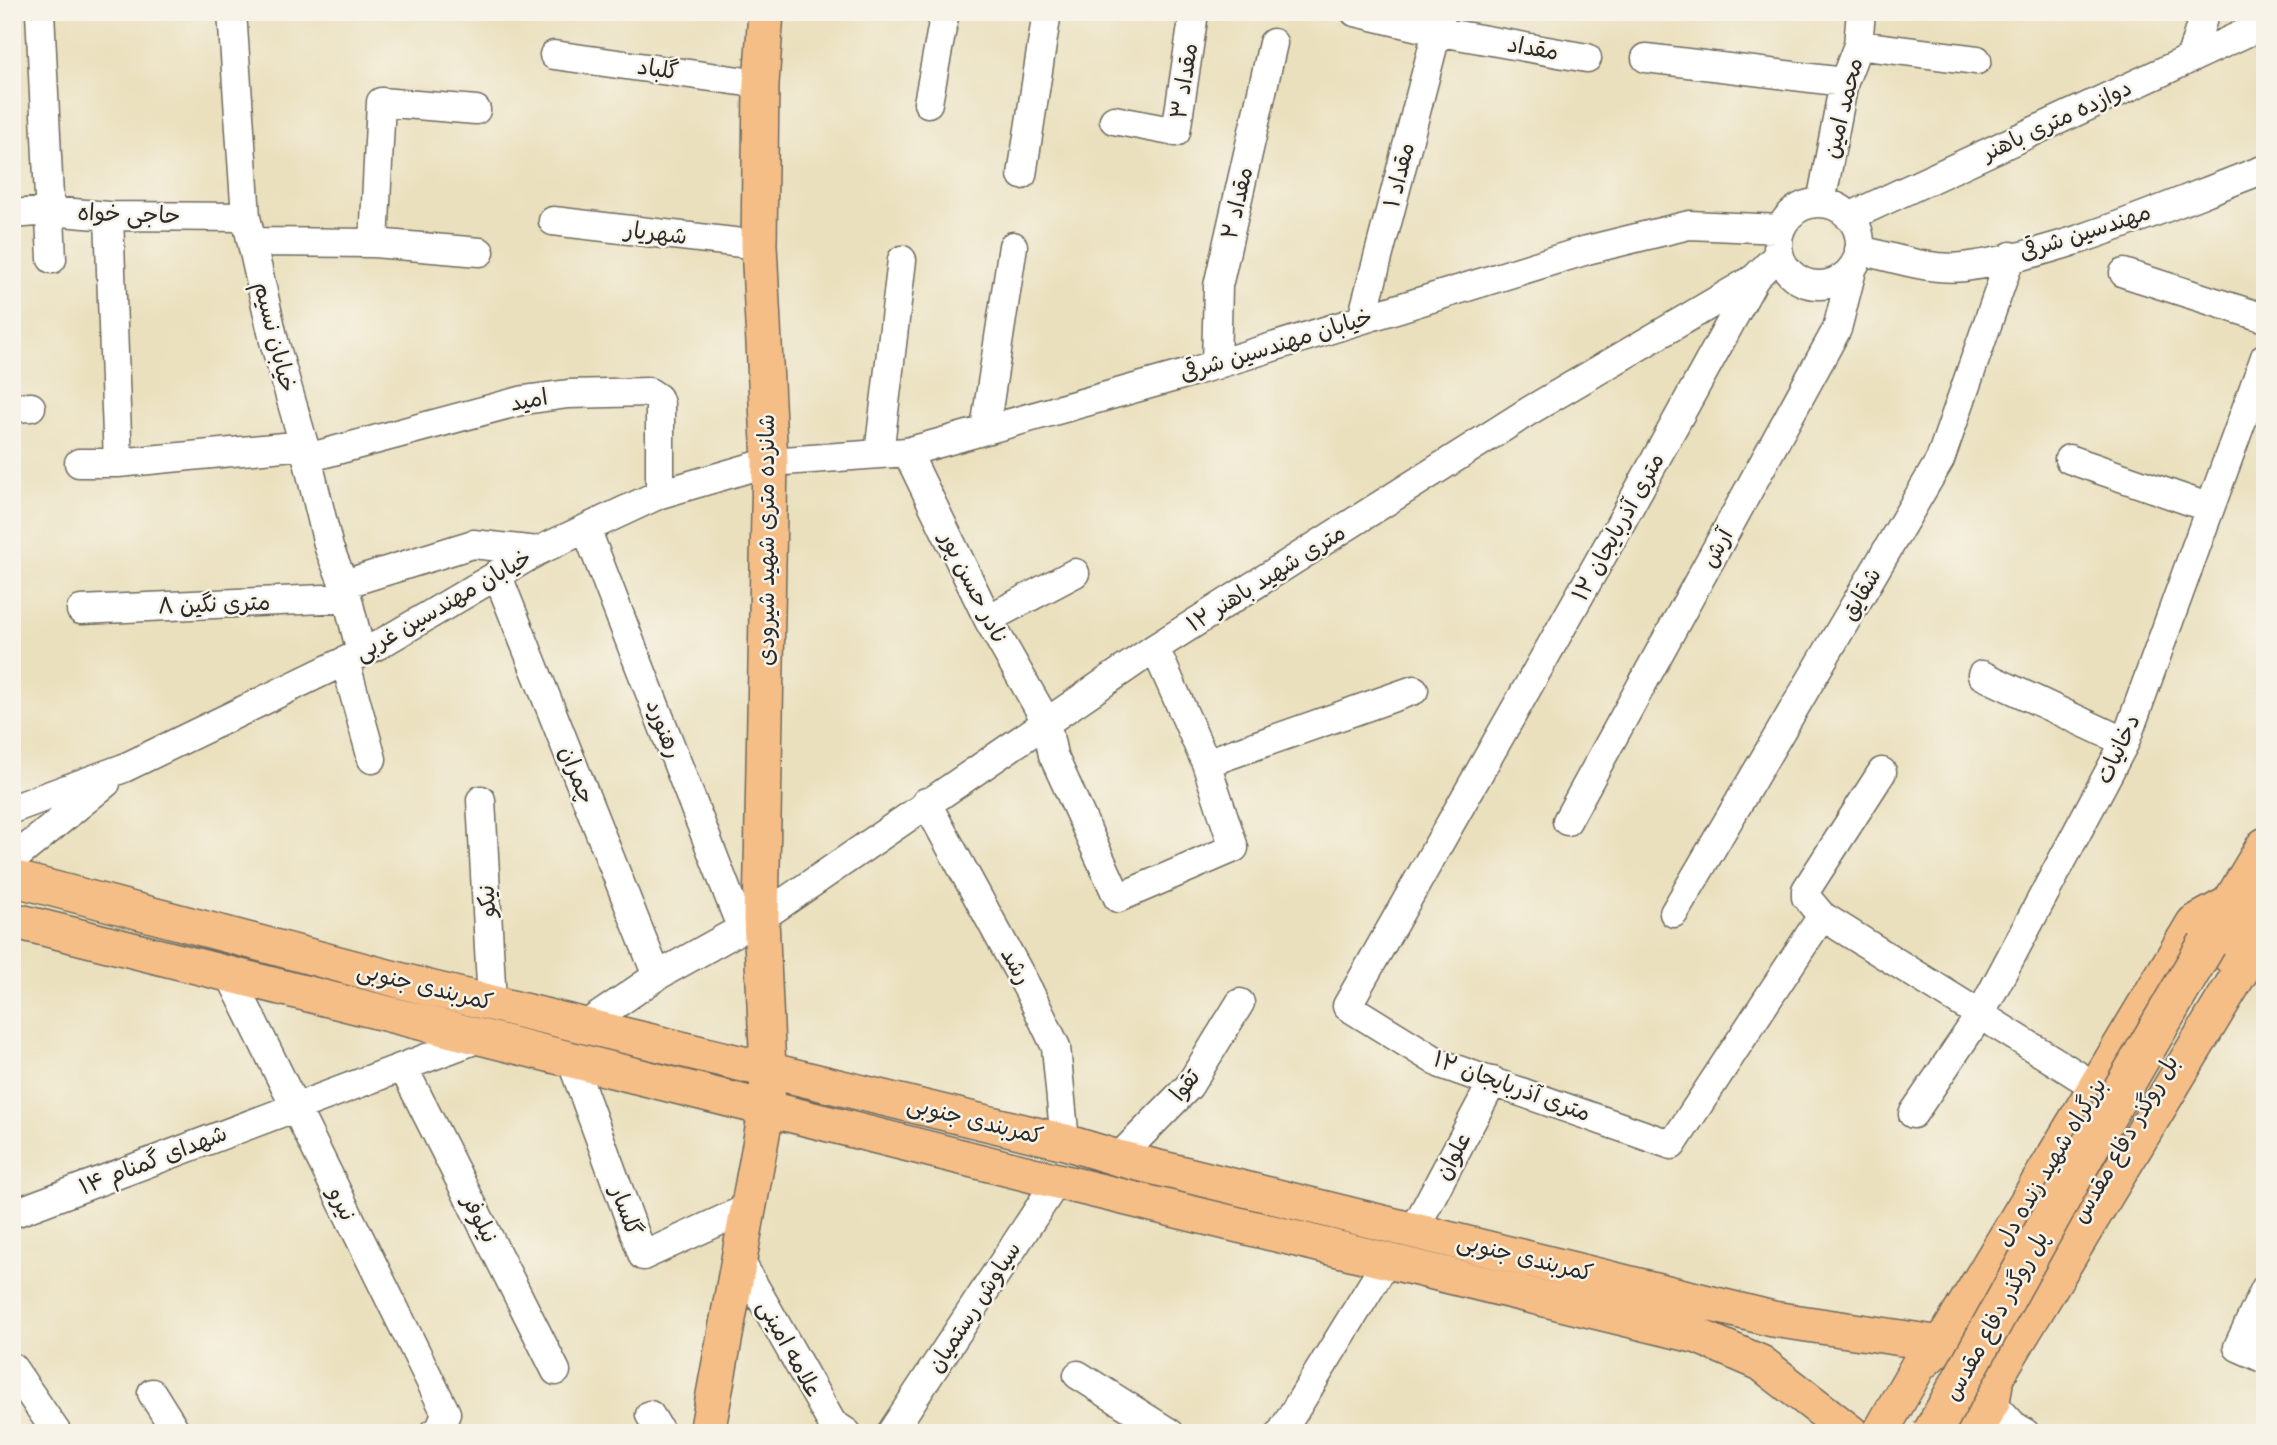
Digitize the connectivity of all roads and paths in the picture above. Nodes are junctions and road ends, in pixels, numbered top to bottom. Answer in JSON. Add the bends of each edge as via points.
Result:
{"nodes":[{"id":1,"x":40,"y":12,"type":"edge"},
{"id":2,"x":232,"y":12,"type":"edge"},
{"id":3,"x":766,"y":12,"type":"edge"},
{"id":4,"x":944,"y":12,"type":"edge"},
{"id":5,"x":1047,"y":12,"type":"edge"},
{"id":6,"x":1190,"y":12,"type":"edge"},
{"id":7,"x":1355,"y":12,"type":"edge"},
{"id":8,"x":1861,"y":12,"type":"edge"},
{"id":9,"x":2205,"y":12,"type":"edge"},
{"id":10,"x":1438,"y":22,"type":"edge"},
{"id":11,"x":2265,"y":24,"type":"edge"},
{"id":12,"x":1273,"y":43,"type":"dead end"},
{"id":13,"x":1858,"y":45,"type":"junction"},
{"id":14,"x":554,"y":55,"type":"dead end"},
{"id":15,"x":1587,"y":58,"type":"dead end"},
{"id":16,"x":1646,"y":58,"type":"dead end"},
{"id":17,"x":2190,"y":59,"type":"junction"},
{"id":18,"x":1977,"y":60,"type":"dead end"},
{"id":19,"x":1844,"y":82,"type":"junction"},
{"id":20,"x":761,"y":83,"type":"junction"},
{"id":21,"x":928,"y":103,"type":"dead end"},
{"id":22,"x":476,"y":110,"type":"dead end"},
{"id":23,"x":1114,"y":120,"type":"dead end"},
{"id":24,"x":2265,"y":169,"type":"edge"},
{"id":25,"x":1022,"y":175,"type":"dead end"},
{"id":26,"x":1821,"y":203,"type":"junction"},
{"id":27,"x":50,"y":211,"type":"junction"},
{"id":28,"x":12,"y":214,"type":"edge"},
{"id":29,"x":109,"y":216,"type":"junction"},
{"id":30,"x":1849,"y":217,"type":"junction"},
{"id":31,"x":553,"y":221,"type":"dead end"},
{"id":32,"x":250,"y":230,"type":"junction"},
{"id":33,"x":1780,"y":241,"type":"junction"},
{"id":34,"x":374,"y":243,"type":"junction"},
{"id":35,"x":759,"y":245,"type":"junction"},
{"id":36,"x":1013,"y":246,"type":"dead end"},
{"id":37,"x":480,"y":252,"type":"dead end"},
{"id":38,"x":2011,"y":256,"type":"junction"},
{"id":39,"x":52,"y":259,"type":"dead end"},
{"id":40,"x":902,"y":260,"type":"dead end"},
{"id":41,"x":1855,"y":260,"type":"junction"},
{"id":42,"x":2124,"y":274,"type":"dead end"},
{"id":43,"x":1755,"y":278,"type":"junction"},
{"id":44,"x":2265,"y":318,"type":"edge"},
{"id":45,"x":1362,"y":319,"type":"junction"},
{"id":46,"x":2265,"y":356,"type":"edge"},
{"id":47,"x":1216,"y":365,"type":"junction"},
{"id":48,"x":985,"y":429,"type":"junction"},
{"id":49,"x":306,"y":451,"type":"junction"},
{"id":50,"x":907,"y":452,"type":"junction"},
{"id":51,"x":879,"y":453,"type":"junction"},
{"id":52,"x":2069,"y":459,"type":"dead end"},
{"id":53,"x":770,"y":462,"type":"junction"},
{"id":54,"x":79,"y":463,"type":"dead end"},
{"id":55,"x":118,"y":463,"type":"junction"},
{"id":56,"x":660,"y":494,"type":"junction"},
{"id":57,"x":2210,"y":508,"type":"junction"},
{"id":58,"x":586,"y":531,"type":"junction"},
{"id":59,"x":538,"y":551,"type":"junction"},
{"id":60,"x":1076,"y":573,"type":"dead end"},
{"id":61,"x":496,"y":575,"type":"junction"},
{"id":62,"x":345,"y":591,"type":"junction"},
{"id":63,"x":81,"y":610,"type":"dead end"},
{"id":64,"x":988,"y":620,"type":"junction"},
{"id":65,"x":1155,"y":648,"type":"junction"},
{"id":66,"x":353,"y":657,"type":"junction"},
{"id":67,"x":1982,"y":675,"type":"dead end"},
{"id":68,"x":1414,"y":690,"type":"dead end"},
{"id":69,"x":1046,"y":721,"type":"junction"},
{"id":70,"x":2125,"y":742,"type":"junction"},
{"id":71,"x":372,"y":759,"type":"dead end"},
{"id":72,"x":1206,"y":763,"type":"junction"},
{"id":73,"x":124,"y":768,"type":"junction"},
{"id":74,"x":1882,"y":772,"type":"dead end"},
{"id":75,"x":481,"y":800,"type":"dead end"},
{"id":76,"x":926,"y":802,"type":"junction"},
{"id":77,"x":12,"y":809,"type":"edge"},
{"id":78,"x":1567,"y":821,"type":"dead end"},
{"id":79,"x":2265,"y":847,"type":"edge"},
{"id":80,"x":12,"y":860,"type":"edge"},
{"id":81,"x":12,"y":878,"type":"edge"},
{"id":82,"x":48,"y":886,"type":"junction"},
{"id":83,"x":2251,"y":910,"type":"edge"},
{"id":84,"x":1674,"y":913,"type":"dead end"},
{"id":85,"x":1822,"y":916,"type":"junction"},
{"id":86,"x":751,"y":922,"type":"junction"},
{"id":87,"x":23,"y":923,"type":"edge"},
{"id":88,"x":2238,"y":958,"type":"edge"},
{"id":89,"x":229,"y":973,"type":"junction"},
{"id":90,"x":657,"y":976,"type":"junction"},
{"id":91,"x":1240,"y":1003,"type":"dead end"},
{"id":92,"x":1980,"y":1015,"type":"junction"},
{"id":93,"x":489,"y":1019,"type":"junction"},
{"id":94,"x":583,"y":1026,"type":"junction"},
{"id":95,"x":570,"y":1057,"type":"junction"},
{"id":96,"x":403,"y":1067,"type":"junction"},
{"id":97,"x":768,"y":1069,"type":"junction"},
{"id":98,"x":1493,"y":1081,"type":"junction"},
{"id":99,"x":2096,"y":1087,"type":"junction"},
{"id":100,"x":295,"y":1107,"type":"junction"},
{"id":101,"x":767,"y":1107,"type":"junction"},
{"id":102,"x":1913,"y":1114,"type":"dead end"},
{"id":103,"x":1065,"y":1142,"type":"junction"},
{"id":104,"x":1118,"y":1158,"type":"junction"},
{"id":105,"x":1057,"y":1181,"type":"junction"},
{"id":106,"x":748,"y":1208,"type":"junction"},
{"id":107,"x":12,"y":1214,"type":"edge"},
{"id":108,"x":1414,"y":1230,"type":"junction"},
{"id":109,"x":739,"y":1259,"type":"junction"},
{"id":110,"x":1388,"y":1259,"type":"junction"},
{"id":111,"x":1978,"y":1284,"type":"junction"},
{"id":112,"x":2265,"y":1289,"type":"edge"},
{"id":113,"x":1707,"y":1301,"type":"junction"},
{"id":114,"x":2038,"y":1308,"type":"junction"},
{"id":115,"x":1698,"y":1336,"type":"junction"},
{"id":116,"x":1942,"y":1344,"type":"junction"},
{"id":117,"x":2265,"y":1359,"type":"edge"},
{"id":118,"x":12,"y":1367,"type":"edge"},
{"id":119,"x":556,"y":1371,"type":"dead end"},
{"id":120,"x":1078,"y":1375,"type":"dead end"},
{"id":121,"x":1994,"y":1389,"type":"junction"},
{"id":122,"x":152,"y":1393,"type":"dead end"},
{"id":123,"x":57,"y":1433,"type":"edge"},
{"id":124,"x":177,"y":1433,"type":"edge"},
{"id":125,"x":434,"y":1433,"type":"edge"},
{"id":126,"x":707,"y":1433,"type":"edge"},
{"id":127,"x":847,"y":1433,"type":"edge"},
{"id":128,"x":891,"y":1433,"type":"edge"},
{"id":129,"x":1170,"y":1433,"type":"edge"},
{"id":130,"x":1281,"y":1433,"type":"edge"},
{"id":131,"x":1851,"y":1433,"type":"edge"},
{"id":132,"x":1880,"y":1433,"type":"edge"},
{"id":133,"x":1932,"y":1433,"type":"edge"},
{"id":134,"x":1958,"y":1433,"type":"edge"},
{"id":135,"x":1975,"y":1433,"type":"edge"},
{"id":136,"x":2025,"y":1433,"type":"edge"}],
"edges":[{"from":1,"to":27,"type":"street"},
{"from":2,"to":32,"type":"street","name":"خیابان نسیم"},
{"from":3,"to":20,"type":"main road","name":"شانزده متری شهید شیرودی"},
{"from":4,"to":21,"type":"street"},
{"from":5,"to":25,"type":"street"},
{"from":6,"to":23,"type":"street","name":"مقداد ۳","via":[[1194,13],[1176,132]]},
{"from":7,"to":10,"type":"street","name":"مقداد"},
{"from":8,"to":13,"type":"street","name":"محمد امین"},
{"from":9,"to":17,"type":"street"},
{"from":10,"to":15,"type":"street","name":"مقداد"},
{"from":10,"to":45,"type":"street","name":"مقداد ۱"},
{"from":11,"to":17,"type":"street","name":"دوازده متری باهنر"},
{"from":12,"to":47,"type":"street","name":"مقداد ۲","via":[[1218,286]]},
{"from":13,"to":18,"type":"street"},
{"from":13,"to":19,"type":"street","name":"محمد امین"},
{"from":14,"to":20,"type":"street","name":"گلباد"},
{"from":16,"to":19,"type":"street"},
{"from":17,"to":30,"type":"street","name":"دوازده متری باهنر"},
{"from":19,"to":26,"type":"street","name":"محمد امین"},
{"from":20,"to":35,"type":"main road","name":"شانزده متری شهید شیرودی"},
{"from":22,"to":34,"type":"street","via":[[381,102]]},
{"from":24,"to":38,"type":"street","name":"مهندسین شرقی","via":[[2051,248]]},
{"from":26,"to":30,"type":"street"},
{"from":26,"to":33,"type":"street","via":[[1797,209]]},
{"from":27,"to":28,"type":"street","name":"حاجی خواه"},
{"from":27,"to":29,"type":"street","name":"حاجی خواه"},
{"from":27,"to":39,"type":"street"},
{"from":29,"to":32,"type":"street","name":"حاجی خواه"},
{"from":29,"to":55,"type":"street"},
{"from":30,"to":41,"type":"street","via":[[1859,236]]},
{"from":31,"to":35,"type":"street","name":"شهریار"},
{"from":32,"to":34,"type":"street","name":"حاجی خواه"},
{"from":32,"to":49,"type":"street","name":"خیابان نسیم","via":[[274,341]]},
{"from":33,"to":41,"type":"street","via":[[1785,267],[1807,283],[1834,281]]},
{"from":33,"to":43,"type":"street","name":"۱۲ متری شهید باهنر"},
{"from":33,"to":45,"type":"street","name":"خیابان مهندسین شرقی","via":[[1689,225],[1587,250]]},
{"from":34,"to":37,"type":"street","name":"حاجی خواه"},
{"from":35,"to":53,"type":"main road","name":"شانزده متری شهید شیرودی"},
{"from":36,"to":48,"type":"street"},
{"from":38,"to":41,"type":"street","name":"مهندسین شرقی","via":[[1963,267]]},
{"from":38,"to":84,"type":"street","name":"شقایق","via":[[1940,460]]},
{"from":40,"to":51,"type":"street"},
{"from":41,"to":78,"type":"street","name":"آرش","via":[[1837,329]]},
{"from":42,"to":44,"type":"street"},
{"from":43,"to":65,"type":"street","name":"۱۲ متری شهید باهنر","via":[[1529,411]]},
{"from":43,"to":98,"type":"street","name":"۱۲ متری آذربایجان","via":[[1347,1006],[1441,1064]]},
{"from":45,"to":47,"type":"street","name":"خیابان مهندسین شرقی"},
{"from":46,"to":57,"type":"street","name":"دخانیات"},
{"from":47,"to":48,"type":"street","name":"خیابان مهندسین شرقی"},
{"from":48,"to":50,"type":"street","name":"خیابان مهندسین شرقی"},
{"from":49,"to":55,"type":"street"},
{"from":49,"to":56,"type":"street","name":"امید","via":[[524,400],[649,392],[660,404]]},
{"from":49,"to":62,"type":"street","name":"خیابان نسیم","via":[[328,548]]},
{"from":50,"to":51,"type":"street","name":"خیابان مهندسین شرقی"},
{"from":50,"to":64,"type":"street","name":"نادر حسن پور"},
{"from":51,"to":53,"type":"street","name":"خیابان مهندسین شرقی"},
{"from":52,"to":57,"type":"street"},
{"from":53,"to":56,"type":"street","name":"خیابان مهندسین غربی"},
{"from":53,"to":86,"type":"main road","name":"شانزده متری شهید شیرودی"},
{"from":54,"to":55,"type":"street"},
{"from":56,"to":58,"type":"street","name":"خیابان مهندسین غربی"},
{"from":57,"to":70,"type":"street","name":"دخانیات"},
{"from":58,"to":59,"type":"street","name":"خیابان مهندسین غربی"},
{"from":58,"to":86,"type":"street","name":"رهنورد"},
{"from":59,"to":61,"type":"street","name":"خیابان مهندسین غربی"},
{"from":59,"to":62,"type":"street","name":"۸ متری نگین","via":[[473,544]]},
{"from":60,"to":64,"type":"street"},
{"from":61,"to":66,"type":"street","name":"خیابان مهندسین غربی"},
{"from":61,"to":90,"type":"street","name":"چمران"},
{"from":62,"to":63,"type":"street","name":"۸ متری نگین"},
{"from":62,"to":66,"type":"street","name":"خیابان نسیم"},
{"from":64,"to":69,"type":"street","name":"نادر حسن پور"},
{"from":65,"to":69,"type":"street","name":"۱۲ متری شهید باهنر"},
{"from":65,"to":72,"type":"street"},
{"from":66,"to":71,"type":"street","name":"خیابان نسیم"},
{"from":66,"to":73,"type":"street","name":"خیابان مهندسین غربی"},
{"from":67,"to":70,"type":"street"},
{"from":68,"to":72,"type":"street"},
{"from":69,"to":72,"type":"street","name":"نادر حسن پور","via":[[1053,755],[1118,898],[1234,848]]},
{"from":69,"to":76,"type":"street","name":"۱۲ متری شهید باهنر"},
{"from":70,"to":92,"type":"street","name":"دخانیات"},
{"from":73,"to":77,"type":"street"},
{"from":73,"to":80,"type":"street"},
{"from":74,"to":85,"type":"street","via":[[1806,890],[1806,897]]},
{"from":75,"to":93,"type":"street","name":"نیکو"},
{"from":76,"to":86,"type":"street","name":"۱۲ متری شهید باهنر"},
{"from":76,"to":103,"type":"street","name":"رشد","via":[[1056,1047]]},
{"from":79,"to":83,"type":"highway"},
{"from":81,"to":82,"type":"main road","name":"کمربندی جنوبی"},
{"from":82,"to":87,"type":"main road"},
{"from":82,"to":93,"type":"main road","name":"کمربندی جنوبی"},
{"from":83,"to":88,"type":"highway"},
{"from":83,"to":99,"type":"main road","name":"بزرگراه شهید زنده دل","via":[[2194,923]]},
{"from":85,"to":92,"type":"street"},
{"from":85,"to":98,"type":"street","name":"۱۲ متری آذربایجان","via":[[1672,1145]]},
{"from":86,"to":90,"type":"street","name":"۱۲ متری شهید باهنر"},
{"from":86,"to":97,"type":"main road","name":"شانزده متری شهید شیرودی"},
{"from":87,"to":89,"type":"main road","name":"کمربندی جنوبی"},
{"from":88,"to":114,"type":"main road"},
{"from":88,"to":133,"type":"highway","name":"پل روگذر دفاع مقدس","bridge":true,"via":[[2105,1119]]},
{"from":88,"to":134,"type":"highway","name":"بل روگذر دفاع مقدس","via":[[2030,1301]]},
{"from":89,"to":93,"type":"main road","name":"کمربندی جنوبی"},
{"from":89,"to":100,"type":"street","name":"نیرو"},
{"from":90,"to":94,"type":"street","name":"۱۲ متری شهید باهنر"},
{"from":91,"to":104,"type":"street","name":"تقوا","via":[[1189,1086]]},
{"from":92,"to":99,"type":"street"},
{"from":92,"to":102,"type":"street","name":"دخانیات"},
{"from":93,"to":94,"type":"main road","name":"کمربندی جنوبی"},
{"from":93,"to":95,"type":"main road","name":"کمربندی جنوبی"},
{"from":93,"to":96,"type":"street","name":"۱۴ شهدای گمنام"},
{"from":94,"to":97,"type":"main road","name":"کمربندی جنوبی"},
{"from":95,"to":101,"type":"main road","name":"کمربندی جنوبی"},
{"from":95,"to":106,"type":"street","name":"گلسار","via":[[643,1256]]},
{"from":96,"to":100,"type":"street","name":"۱۴ شهدای گمنام"},
{"from":96,"to":119,"type":"street","name":"نیلوفر"},
{"from":97,"to":101,"type":"main road","name":"شانزده متری شهید شیرودی"},
{"from":97,"to":103,"type":"main road","name":"کمربندی جنوبی"},
{"from":98,"to":108,"type":"street","name":"علوان"},
{"from":99,"to":111,"type":"main road","name":"بزرگراه شهید زنده دل"},
{"from":100,"to":107,"type":"street","name":"۱۴ شهدای گمنام"},
{"from":100,"to":125,"type":"street","name":"نیرو","via":[[446,1413]]},
{"from":101,"to":105,"type":"main road","name":"کمربندی جنوبی"},
{"from":101,"to":106,"type":"main road","name":"شانزده متری شهید شیرودی"},
{"from":103,"to":104,"type":"main road","name":"کمربندی جنوبی"},
{"from":104,"to":108,"type":"main road","name":"کمربندی جنوبی"},
{"from":105,"to":110,"type":"main road","name":"کمربندی جنوبی"},
{"from":105,"to":128,"type":"street","name":"سیاوش رستمیان"},
{"from":106,"to":109,"type":"main road","name":"شانزده متری شهید شیرودی"},
{"from":108,"to":113,"type":"main road","name":"کمربندی جنوبی"},
{"from":109,"to":126,"type":"main road","name":"شانزده متری شهید شیرودی"},
{"from":109,"to":127,"type":"street","name":"علامه امینی","via":[[832,1423]]},
{"from":110,"to":115,"type":"main road","name":"کمربندی جنوبی"},
{"from":110,"to":130,"type":"street"},
{"from":111,"to":114,"type":"main road","via":[[1987,1300],[2004,1312],[2019,1314]]},
{"from":111,"to":116,"type":"main road","name":"بزرگراه شهید زنده دل"},
{"from":112,"to":117,"type":"street","via":[[2238,1347]]},
{"from":113,"to":115,"type":"main road"},
{"from":113,"to":116,"type":"main road","name":"کمربندی جنوبی","via":[[1773,1319]]},
{"from":114,"to":121,"type":"main road"},
{"from":115,"to":131,"type":"main road","name":"کمربندی جنوبی","via":[[1761,1363]]},
{"from":116,"to":121,"type":"main road","name":"کمربندی جنوبی","via":[[1956,1341],[1988,1356]]},
{"from":116,"to":132,"type":"main road","name":"بزرگراه شهید زنده دل","via":[[1918,1366]]},
{"from":118,"to":123,"type":"street"},
{"from":120,"to":129,"type":"street"},
{"from":121,"to":135,"type":"main road"},
{"from":121,"to":136,"type":"street","via":[[2013,1425]]},
{"from":122,"to":124,"type":"street"}]}
